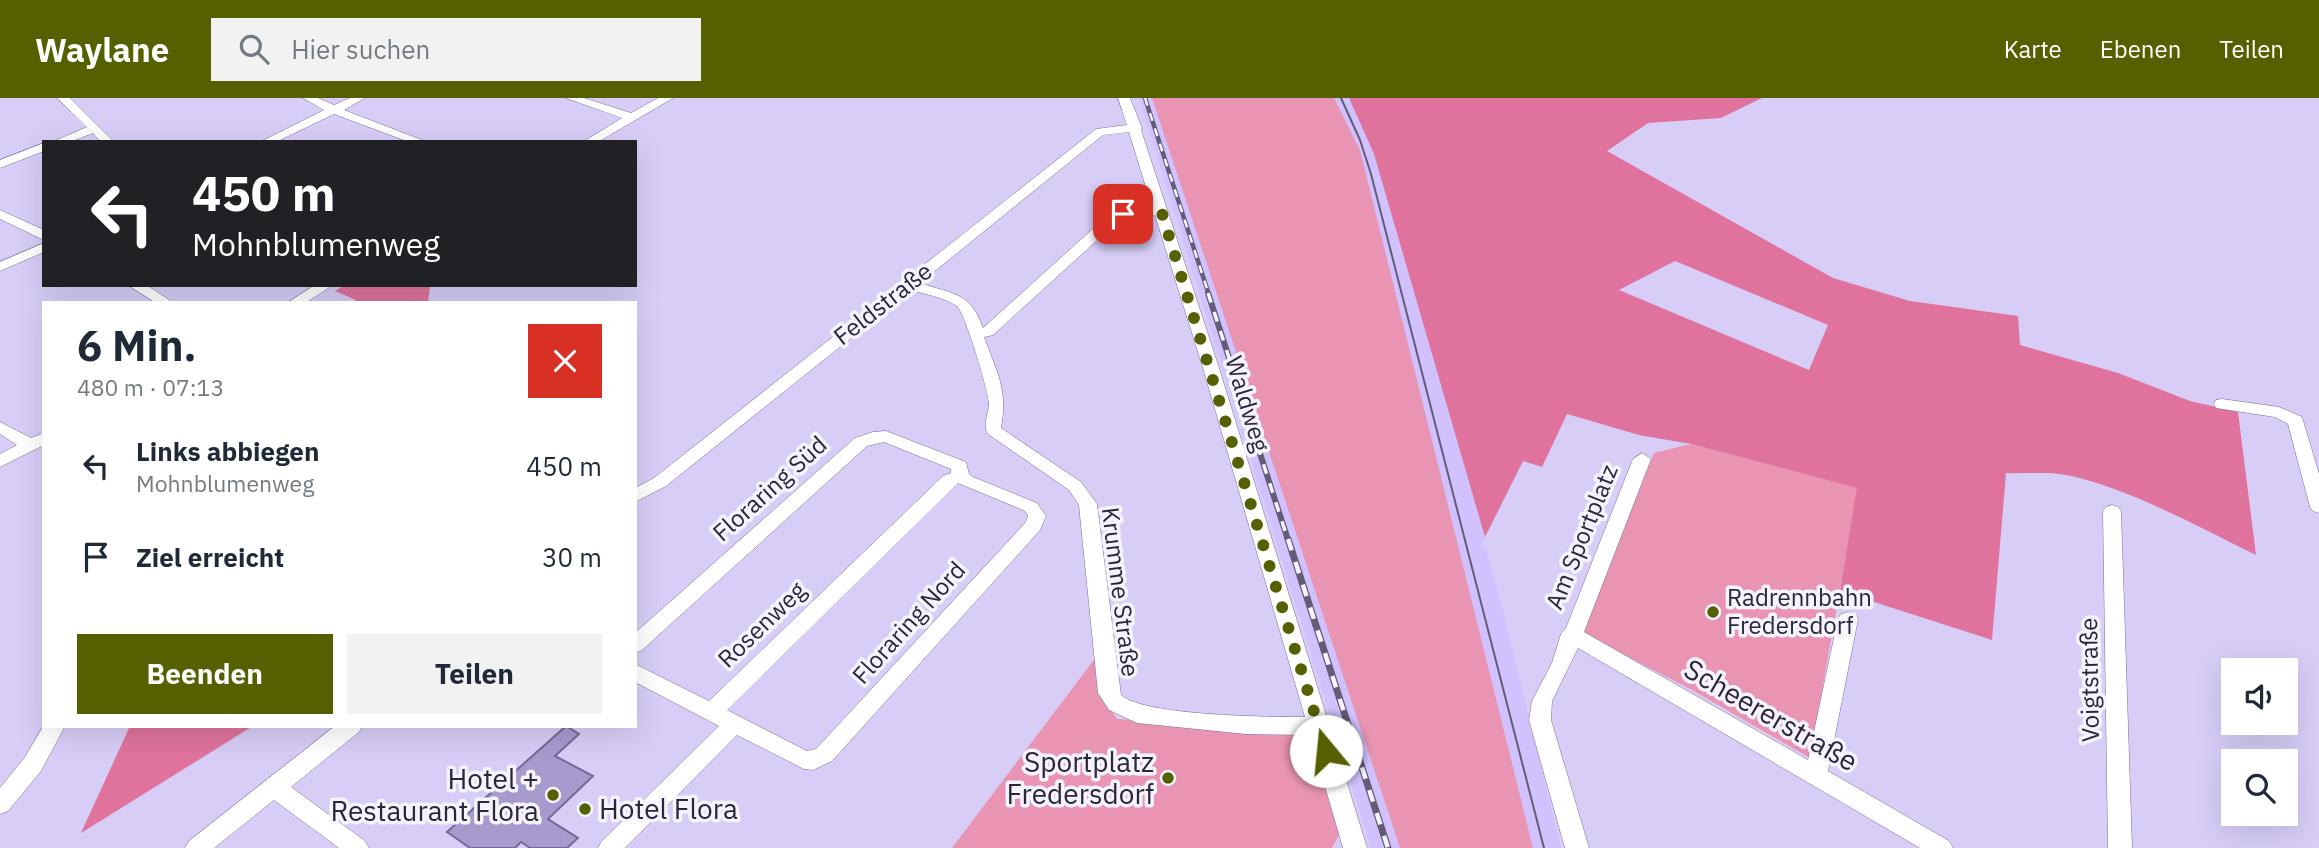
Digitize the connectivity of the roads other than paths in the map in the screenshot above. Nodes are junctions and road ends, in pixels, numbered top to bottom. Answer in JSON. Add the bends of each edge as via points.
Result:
{"nodes":[{"id":1,"x":62,"y":98,"type":"edge"},
{"id":2,"x":309,"y":98,"type":"edge"},
{"id":3,"x":359,"y":98,"type":"edge"},
{"id":4,"x":572,"y":98,"type":"edge"},
{"id":5,"x":667,"y":98,"type":"edge"},
{"id":6,"x":1124,"y":98,"type":"edge"},
{"id":7,"x":334,"y":110,"type":"junction"},
{"id":8,"x":630,"y":117,"type":"junction"},
{"id":9,"x":96,"y":128,"type":"junction"},
{"id":10,"x":1136,"y":128,"type":"junction"},
{"id":11,"x":63,"y":140,"type":"edge"},
{"id":12,"x":106,"y":140,"type":"edge"},
{"id":13,"x":270,"y":140,"type":"edge"},
{"id":14,"x":416,"y":140,"type":"edge"},
{"id":15,"x":592,"y":140,"type":"edge"},
{"id":16,"x":42,"y":148,"type":"edge"},
{"id":17,"x":0,"y":164,"type":"edge"},
{"id":18,"x":1161,"y":210,"type":"junction"},
{"id":19,"x":0,"y":214,"type":"edge"},
{"id":20,"x":42,"y":235,"type":"edge"},
{"id":21,"x":42,"y":248,"type":"edge"},
{"id":22,"x":0,"y":267,"type":"edge"},
{"id":23,"x":909,"y":284,"type":"junction"},
{"id":24,"x":139,"y":287,"type":"edge"},
{"id":25,"x":322,"y":287,"type":"edge"},
{"id":26,"x":163,"y":301,"type":"edge"},
{"id":27,"x":298,"y":301,"type":"edge"},
{"id":28,"x":976,"y":334,"type":"junction"},
{"id":29,"x":2222,"y":404,"type":"dead end"},
{"id":30,"x":0,"y":427,"type":"edge"},
{"id":31,"x":37,"y":441,"type":"edge"},
{"id":32,"x":1642,"y":459,"type":"dead end"},
{"id":33,"x":0,"y":461,"type":"edge"},
{"id":34,"x":960,"y":471,"type":"junction"},
{"id":35,"x":637,"y":495,"type":"edge"},
{"id":36,"x":2319,"y":507,"type":"edge"},
{"id":37,"x":2112,"y":510,"type":"dead end"},
{"id":38,"x":1848,"y":619,"type":"dead end"},
{"id":39,"x":1571,"y":634,"type":"junction"},
{"id":40,"x":637,"y":643,"type":"edge"},
{"id":41,"x":637,"y":672,"type":"edge"},
{"id":42,"x":712,"y":711,"type":"junction"},
{"id":43,"x":735,"y":723,"type":"junction"},
{"id":44,"x":1319,"y":726,"type":"junction"},
{"id":45,"x":53,"y":728,"type":"edge"},
{"id":46,"x":348,"y":728,"type":"edge"},
{"id":47,"x":1816,"y":776,"type":"junction"},
{"id":48,"x":274,"y":787,"type":"junction"},
{"id":49,"x":0,"y":804,"type":"edge"},
{"id":50,"x":197,"y":848,"type":"edge"},
{"id":51,"x":358,"y":848,"type":"edge"},
{"id":52,"x":610,"y":848,"type":"edge"},
{"id":53,"x":1355,"y":848,"type":"edge"},
{"id":54,"x":1577,"y":848,"type":"edge"},
{"id":55,"x":1941,"y":848,"type":"edge"},
{"id":56,"x":2120,"y":848,"type":"edge"}],
"edges":[{"from":1,"to":9,"type":"street"},
{"from":2,"to":7,"type":"street"},
{"from":3,"to":7,"type":"street"},
{"from":4,"to":8,"type":"street"},
{"from":5,"to":8,"type":"street"},
{"from":6,"to":10,"type":"street","name":"Waldweg"},
{"from":7,"to":13,"type":"street"},
{"from":7,"to":14,"type":"street"},
{"from":8,"to":15,"type":"street"},
{"from":9,"to":11,"type":"street"},
{"from":9,"to":12,"type":"street"},
{"from":10,"to":18,"type":"street","name":"Waldweg"},
{"from":10,"to":23,"type":"street","name":"Feldstraße","via":[[1100,132]]},
{"from":16,"to":17,"type":"street"},
{"from":18,"to":28,"type":"street","via":[[1111,219],[988,332]]},
{"from":18,"to":44,"type":"street","name":"Waldweg"},
{"from":19,"to":20,"type":"street"},
{"from":21,"to":22,"type":"street"},
{"from":23,"to":28,"type":"street","name":"Krumme Straße","via":[[961,302],[972,313]]},
{"from":23,"to":35,"type":"street","name":"Feldstraße","via":[[660,482]]},
{"from":24,"to":26,"type":"street"},
{"from":25,"to":27,"type":"street"},
{"from":28,"to":44,"type":"street","name":"Krumme Straße","via":[[993,376],[996,433],[1075,486],[1088,504],[1111,699],[1138,714],[1247,725]]},
{"from":29,"to":36,"type":"street","via":[[2279,412],[2296,421]]},
{"from":30,"to":31,"type":"street"},
{"from":31,"to":33,"type":"street"},
{"from":32,"to":39,"type":"street","name":"Am Sportplatz"},
{"from":34,"to":40,"type":"street","name":"Floraring Süd","via":[[886,436],[861,442]]},
{"from":34,"to":42,"type":"street","name":"Rosenweg"},
{"from":34,"to":43,"type":"street","name":"Floraring Nord","via":[[967,481],[1031,507],[1037,516],[1034,525],[824,755],[804,760]]},
{"from":37,"to":56,"type":"street","name":"Voigtstraße"},
{"from":38,"to":47,"type":"street"},
{"from":39,"to":47,"type":"street","name":"Scheererstraße"},
{"from":39,"to":54,"type":"street","name":"Am Sportplatz","via":[[1542,701],[1540,720]]},
{"from":41,"to":42,"type":"street"},
{"from":42,"to":43,"type":"street"},
{"from":43,"to":52,"type":"street"},
{"from":44,"to":53,"type":"street","name":"Waldweg"},
{"from":45,"to":49,"type":"street","via":[[33,764]]},
{"from":46,"to":48,"type":"street"},
{"from":47,"to":55,"type":"street","name":"Scheererstraße"},
{"from":48,"to":50,"type":"street"},
{"from":48,"to":51,"type":"street"}]}
